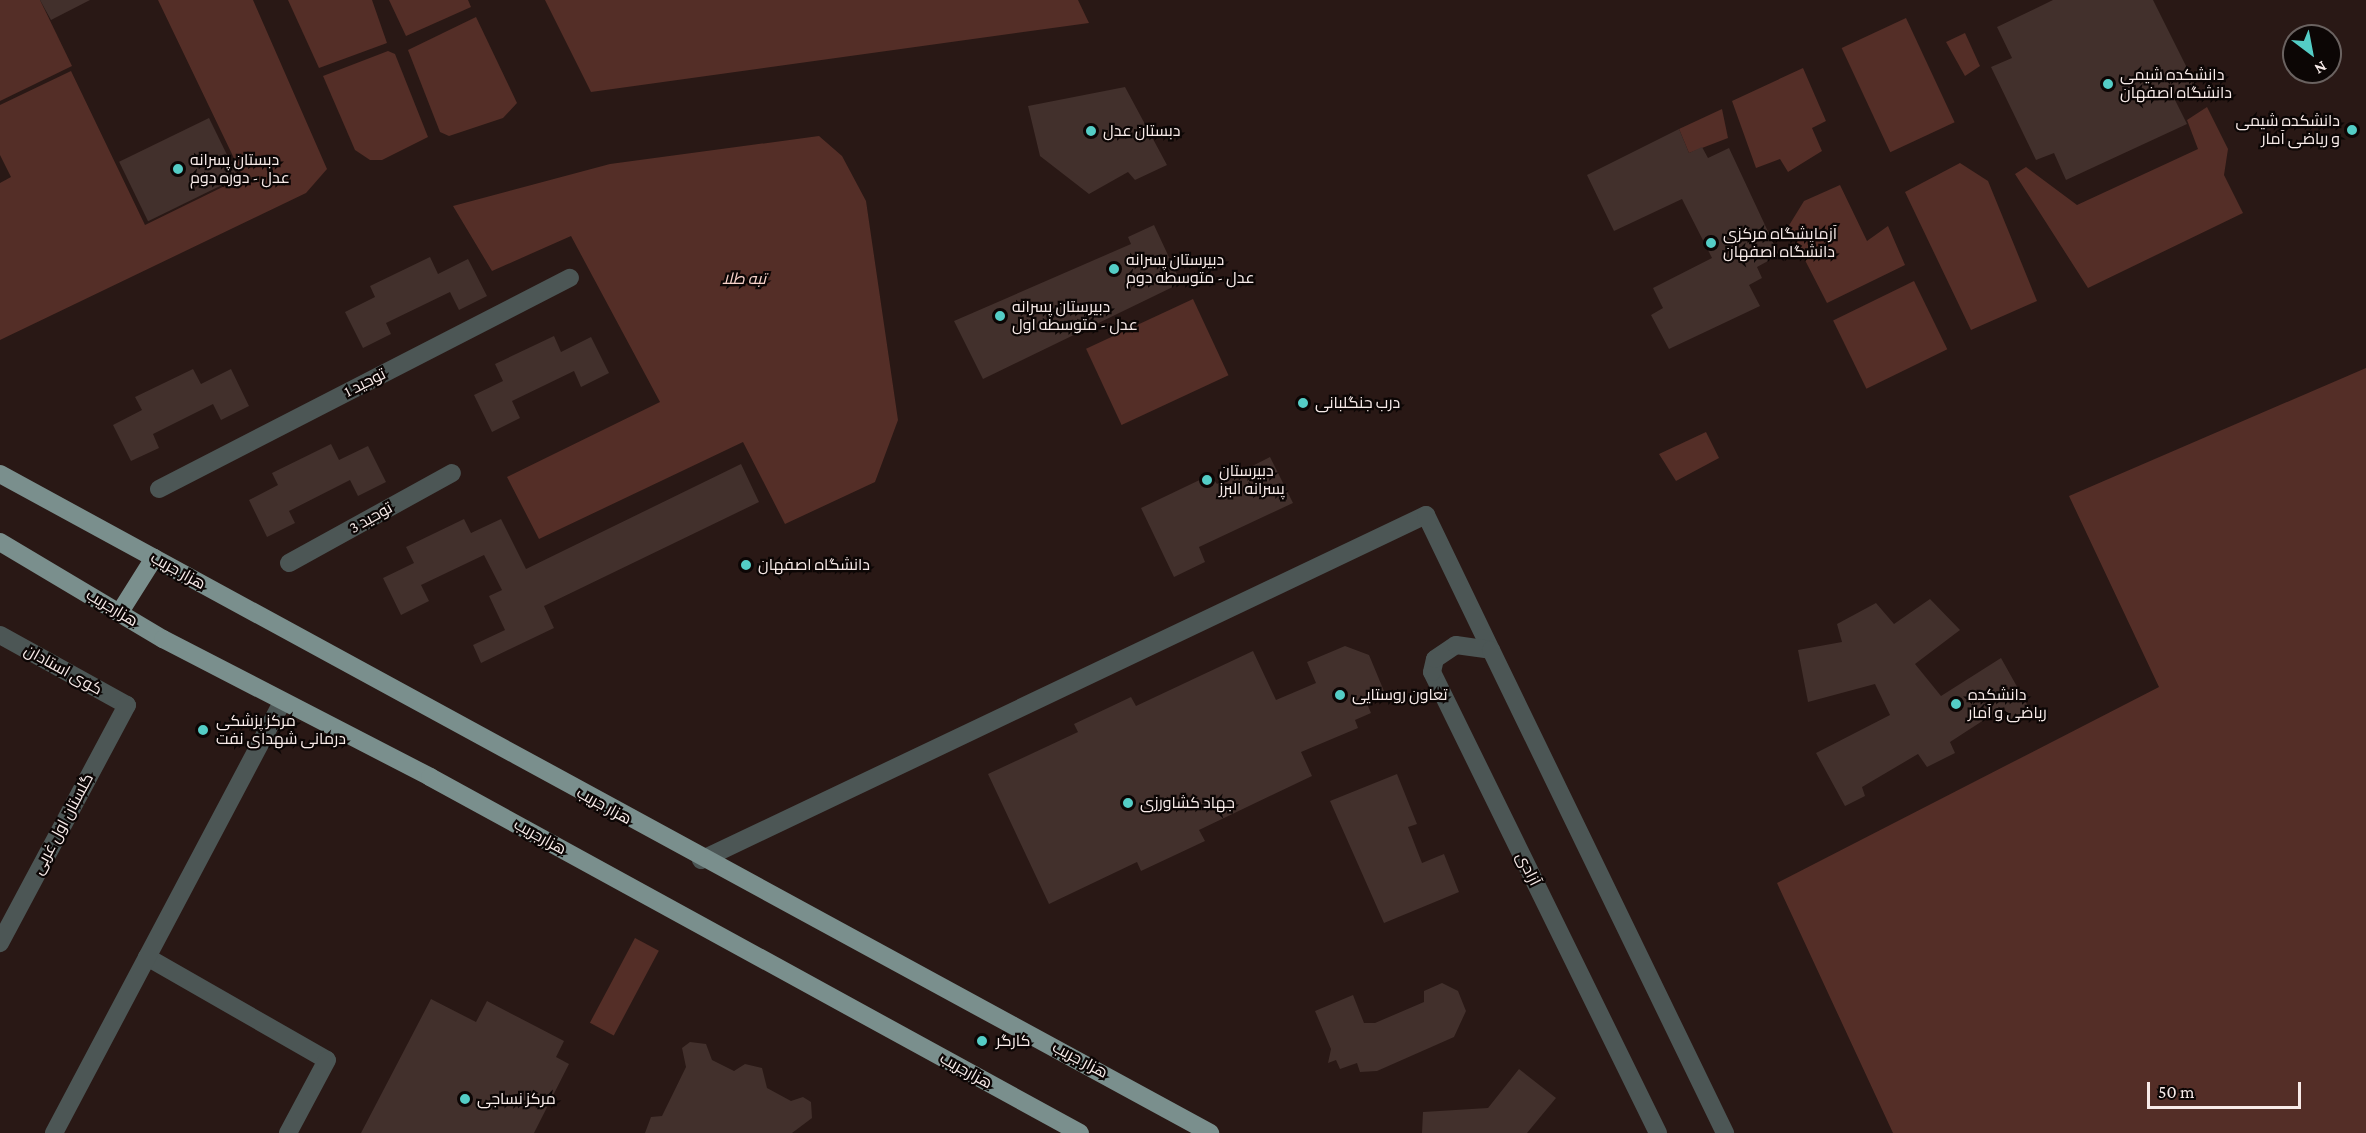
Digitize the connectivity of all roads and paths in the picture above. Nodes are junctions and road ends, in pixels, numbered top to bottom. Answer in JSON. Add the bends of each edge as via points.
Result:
{"nodes":[{"id":1,"x":570,"y":278,"type":"dead end"},
{"id":2,"x":452,"y":473,"type":"dead end"},
{"id":3,"x":0,"y":474,"type":"edge"},
{"id":4,"x":159,"y":489,"type":"dead end"},
{"id":5,"x":0,"y":542,"type":"edge"},
{"id":6,"x":154,"y":558,"type":"junction"},
{"id":7,"x":289,"y":563,"type":"dead end"},
{"id":8,"x":120,"y":612,"type":"junction"},
{"id":9,"x":0,"y":635,"type":"edge"},
{"id":10,"x":1491,"y":650,"type":"junction"},
{"id":11,"x":282,"y":702,"type":"junction"},
{"id":12,"x":127,"y":705,"type":"joint"},
{"id":13,"x":701,"y":860,"type":"junction"},
{"id":14,"x":0,"y":943,"type":"edge"},
{"id":15,"x":147,"y":957,"type":"junction"},
{"id":16,"x":54,"y":1133,"type":"edge"},
{"id":17,"x":288,"y":1133,"type":"edge"},
{"id":18,"x":1080,"y":1133,"type":"edge"},
{"id":19,"x":1210,"y":1133,"type":"edge"},
{"id":20,"x":1658,"y":1133,"type":"edge"},
{"id":21,"x":1725,"y":1133,"type":"edge"}],
"edges":[{"from":1,"to":4,"type":"street","name":"توحید 1"},
{"from":2,"to":7,"type":"street","name":"توحید 3"},
{"from":3,"to":6,"type":"main road","name":"هزار جریب"},
{"from":5,"to":8,"type":"main road","name":"هزارجریب"},
{"from":6,"to":8,"type":"main road"},
{"from":6,"to":13,"type":"main road","name":"هزار جریب"},
{"from":8,"to":11,"type":"main road","name":"هزارجریب"},
{"from":9,"to":12,"type":"street","name":"کوی استادان"},
{"from":10,"to":13,"type":"street","via":[[1426,515]]},
{"from":10,"to":20,"type":"street","name":"آزادی","via":[[1456,645],[1436,659],[1432,672]]},
{"from":10,"to":21,"type":"street"},
{"from":11,"to":15,"type":"street"},
{"from":11,"to":18,"type":"main road","name":"هزارجریب","via":[[430,777]]},
{"from":12,"to":14,"type":"street","name":"گلستان اول غربی"},
{"from":13,"to":19,"type":"main road","name":"هزار جریب"},
{"from":15,"to":16,"type":"street"},
{"from":15,"to":17,"type":"street","via":[[327,1060]]}]}
